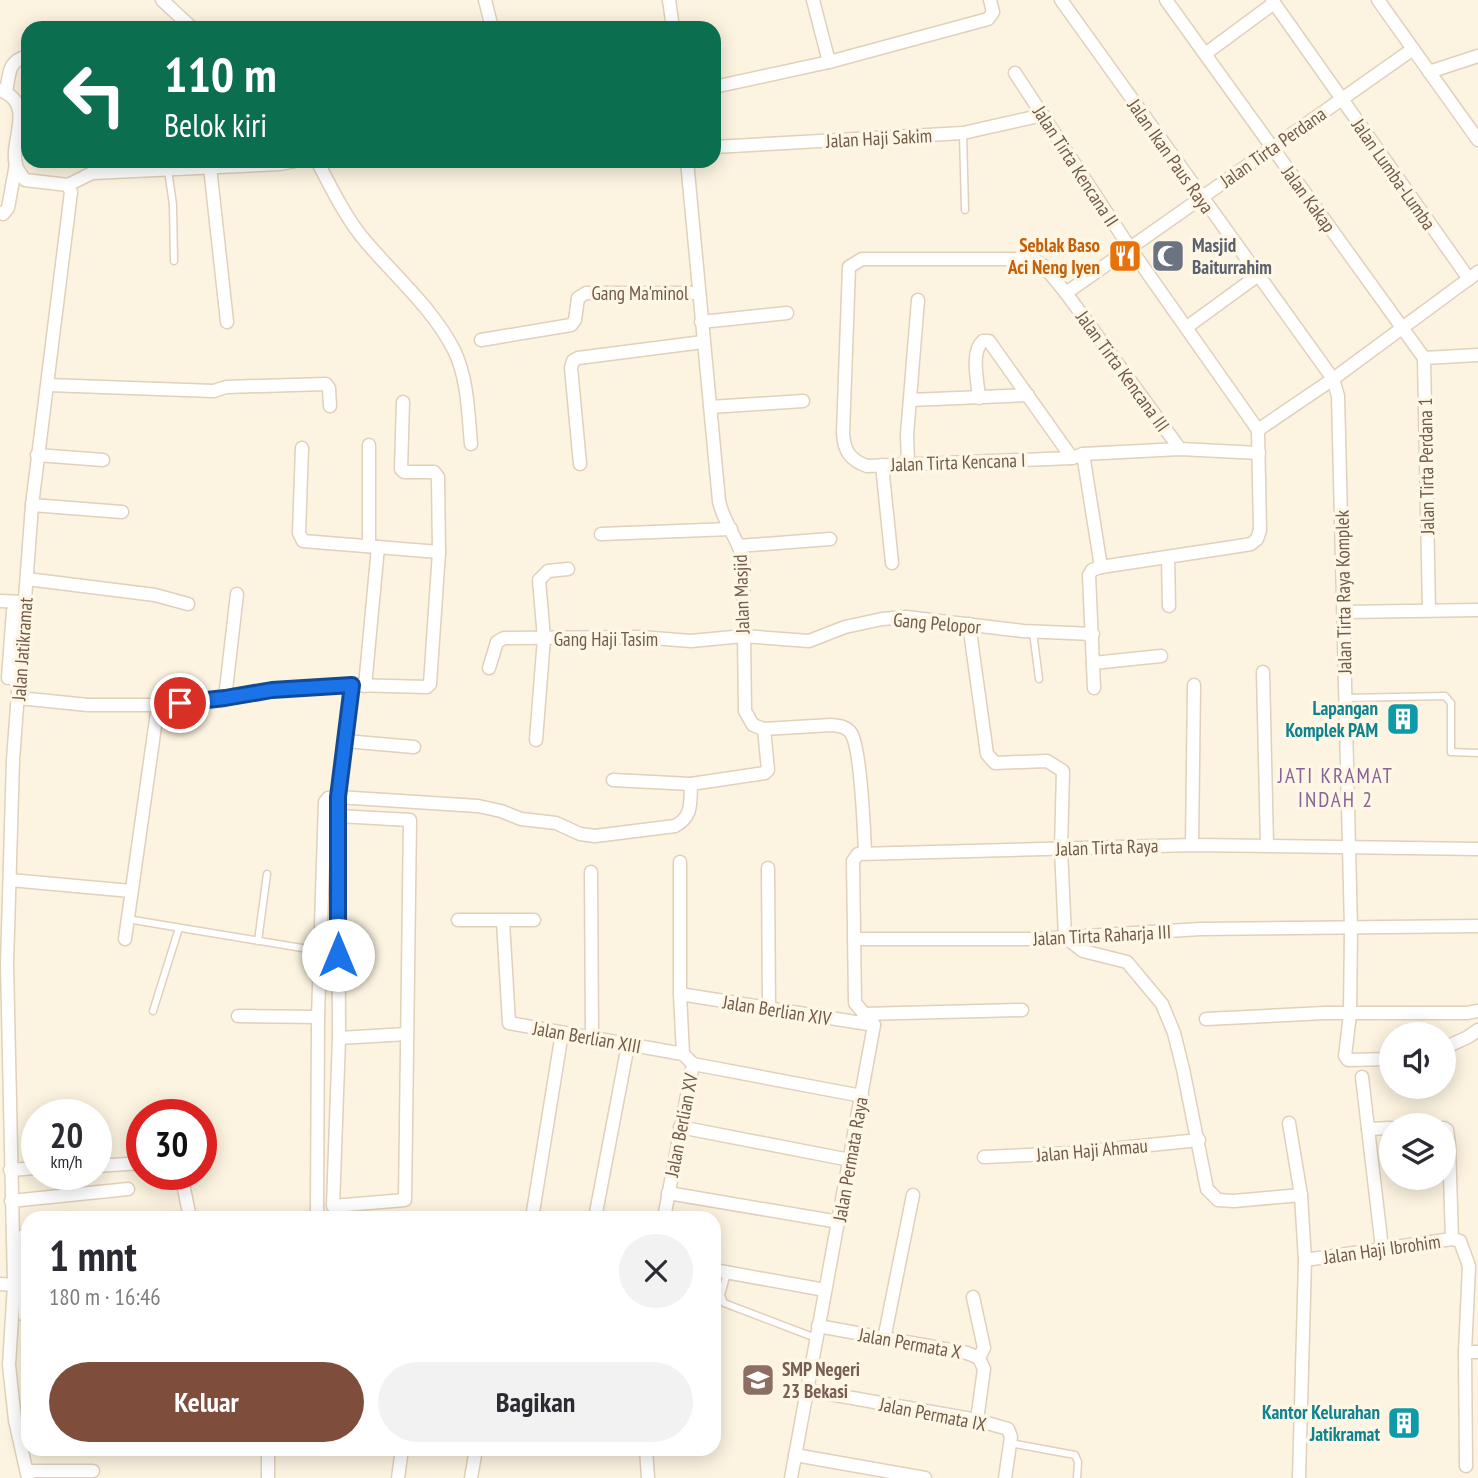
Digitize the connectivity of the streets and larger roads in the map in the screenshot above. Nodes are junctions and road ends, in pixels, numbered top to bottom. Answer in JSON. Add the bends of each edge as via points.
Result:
{"nodes":[{"id":1,"x":162,"y":0,"type":"edge"},
{"id":2,"x":485,"y":0,"type":"edge"},
{"id":3,"x":669,"y":0,"type":"edge"},
{"id":4,"x":813,"y":0,"type":"edge"},
{"id":5,"x":989,"y":0,"type":"edge"},
{"id":6,"x":1166,"y":0,"type":"edge"},
{"id":7,"x":1378,"y":0,"type":"edge"},
{"id":8,"x":1063,"y":1,"type":"edge"},
{"id":9,"x":1273,"y":1,"type":"edge"},
{"id":10,"x":184,"y":21,"type":"edge"},
{"id":11,"x":490,"y":21,"type":"edge"},
{"id":12,"x":672,"y":21,"type":"edge"},
{"id":13,"x":1413,"y":49,"type":"junction"},
{"id":14,"x":1205,"y":54,"type":"junction"},
{"id":15,"x":1478,"y":56,"type":"edge"},
{"id":16,"x":21,"y":58,"type":"edge"},
{"id":17,"x":829,"y":62,"type":"junction"},
{"id":18,"x":1429,"y":72,"type":"junction"},
{"id":19,"x":1015,"y":73,"type":"dead end"},
{"id":20,"x":721,"y":85,"type":"edge"},
{"id":21,"x":3,"y":91,"type":"edge"},
{"id":22,"x":1341,"y":99,"type":"junction"},
{"id":23,"x":1043,"y":115,"type":"junction"},
{"id":24,"x":1478,"y":140,"type":"edge"},
{"id":25,"x":721,"y":147,"type":"edge"},
{"id":26,"x":1273,"y":148,"type":"junction"},
{"id":27,"x":16,"y":164,"type":"junction"},
{"id":28,"x":195,"y":168,"type":"edge"},
{"id":29,"x":209,"y":168,"type":"edge"},
{"id":30,"x":321,"y":168,"type":"edge"},
{"id":31,"x":688,"y":168,"type":"edge"},
{"id":32,"x":68,"y":184,"type":"junction"},
{"id":33,"x":1201,"y":198,"type":"junction"},
{"id":34,"x":0,"y":213,"type":"edge"},
{"id":35,"x":1130,"y":248,"type":"junction"},
{"id":36,"x":849,"y":267,"type":"joint"},
{"id":37,"x":1257,"y":276,"type":"junction"},
{"id":38,"x":1473,"y":276,"type":"edge"},
{"id":39,"x":699,"y":293,"type":"junction"},
{"id":40,"x":1066,"y":293,"type":"junction"},
{"id":41,"x":918,"y":300,"type":"dead end"},
{"id":42,"x":788,"y":313,"type":"dead end"},
{"id":43,"x":227,"y":322,"type":"dead end"},
{"id":44,"x":701,"y":322,"type":"junction"},
{"id":45,"x":1187,"y":327,"type":"junction"},
{"id":46,"x":1403,"y":329,"type":"junction"},
{"id":47,"x":481,"y":340,"type":"dead end"},
{"id":48,"x":703,"y":342,"type":"junction"},
{"id":49,"x":1478,"y":355,"type":"edge"},
{"id":50,"x":1424,"y":358,"type":"junction"},
{"id":51,"x":1333,"y":379,"type":"junction"},
{"id":52,"x":48,"y":385,"type":"junction"},
{"id":53,"x":1028,"y":395,"type":"junction"},
{"id":54,"x":979,"y":398,"type":"junction"},
{"id":55,"x":910,"y":400,"type":"junction"},
{"id":56,"x":803,"y":401,"type":"dead end"},
{"id":57,"x":402,"y":402,"type":"dead end"},
{"id":58,"x":330,"y":406,"type":"dead end"},
{"id":59,"x":710,"y":408,"type":"junction"},
{"id":60,"x":1258,"y":430,"type":"junction"},
{"id":61,"x":471,"y":444,"type":"dead end"},
{"id":62,"x":369,"y":445,"type":"dead end"},
{"id":63,"x":302,"y":448,"type":"dead end"},
{"id":64,"x":1180,"y":449,"type":"junction"},
{"id":65,"x":1259,"y":453,"type":"junction"},
{"id":66,"x":37,"y":455,"type":"junction"},
{"id":67,"x":1078,"y":456,"type":"junction"},
{"id":68,"x":103,"y":460,"type":"dead end"},
{"id":69,"x":908,"y":463,"type":"junction"},
{"id":70,"x":580,"y":464,"type":"dead end"},
{"id":71,"x":882,"y":465,"type":"junction"},
{"id":72,"x":32,"y":505,"type":"junction"},
{"id":73,"x":122,"y":512,"type":"dead end"},
{"id":74,"x":732,"y":529,"type":"junction"},
{"id":75,"x":601,"y":534,"type":"dead end"},
{"id":76,"x":830,"y":539,"type":"dead end"},
{"id":77,"x":374,"y":546,"type":"junction"},
{"id":78,"x":739,"y":546,"type":"junction"},
{"id":79,"x":439,"y":552,"type":"junction"},
{"id":80,"x":1168,"y":557,"type":"junction"},
{"id":81,"x":892,"y":563,"type":"dead end"},
{"id":82,"x":1101,"y":567,"type":"junction"},
{"id":83,"x":568,"y":569,"type":"dead end"},
{"id":84,"x":27,"y":579,"type":"junction"},
{"id":85,"x":237,"y":594,"type":"dead end"},
{"id":86,"x":0,"y":601,"type":"edge"},
{"id":87,"x":188,"y":604,"type":"dead end"},
{"id":88,"x":1169,"y":606,"type":"dead end"},
{"id":89,"x":16,"y":609,"type":"edge"},
{"id":90,"x":1429,"y":610,"type":"junction"},
{"id":91,"x":1478,"y":610,"type":"edge"},
{"id":92,"x":1345,"y":612,"type":"junction"},
{"id":93,"x":969,"y":624,"type":"junction"},
{"id":94,"x":1093,"y":634,"type":"junction"},
{"id":95,"x":743,"y":636,"type":"junction"},
{"id":96,"x":544,"y":638,"type":"junction"},
{"id":97,"x":1161,"y":656,"type":"dead end"},
{"id":98,"x":1093,"y":663,"type":"junction"},
{"id":99,"x":489,"y":668,"type":"dead end"},
{"id":100,"x":1263,"y":672,"type":"dead end"},
{"id":101,"x":9,"y":678,"type":"edge"},
{"id":102,"x":1194,"y":685,"type":"dead end"},
{"id":103,"x":359,"y":686,"type":"junction"},
{"id":104,"x":1094,"y":688,"type":"dead end"},
{"id":105,"x":19,"y":698,"type":"junction"},
{"id":106,"x":225,"y":698,"type":"junction"},
{"id":107,"x":158,"y":705,"type":"junction"},
{"id":108,"x":764,"y":729,"type":"junction"},
{"id":109,"x":536,"y":740,"type":"dead end"},
{"id":110,"x":345,"y":741,"type":"junction"},
{"id":111,"x":414,"y":747,"type":"dead end"},
{"id":112,"x":7,"y":760,"type":"edge"},
{"id":113,"x":613,"y":780,"type":"dead end"},
{"id":114,"x":691,"y":784,"type":"junction"},
{"id":115,"x":338,"y":797,"type":"junction"},
{"id":116,"x":338,"y":816,"type":"junction"},
{"id":117,"x":1192,"y":845,"type":"junction"},
{"id":118,"x":1267,"y":845,"type":"junction"},
{"id":119,"x":1349,"y":847,"type":"junction"},
{"id":120,"x":1061,"y":849,"type":"junction"},
{"id":121,"x":1478,"y":849,"type":"edge"},
{"id":122,"x":865,"y":852,"type":"junction"},
{"id":123,"x":680,"y":862,"type":"dead end"},
{"id":124,"x":768,"y":868,"type":"dead end"},
{"id":125,"x":591,"y":872,"type":"dead end"},
{"id":126,"x":10,"y":880,"type":"junction"},
{"id":127,"x":131,"y":891,"type":"junction"},
{"id":128,"x":5,"y":918,"type":"edge"},
{"id":129,"x":458,"y":920,"type":"dead end"},
{"id":130,"x":534,"y":920,"type":"dead end"},
{"id":131,"x":503,"y":921,"type":"junction"},
{"id":132,"x":1478,"y":926,"type":"edge"},
{"id":133,"x":1351,"y":929,"type":"junction"},
{"id":134,"x":1065,"y":937,"type":"junction"},
{"id":135,"x":125,"y":939,"type":"dead end"},
{"id":136,"x":853,"y":939,"type":"junction"},
{"id":137,"x":4,"y":964,"type":"edge"},
{"id":138,"x":680,"y":994,"type":"junction"},
{"id":139,"x":769,"y":1009,"type":"junction"},
{"id":140,"x":1022,"y":1010,"type":"dead end"},
{"id":141,"x":863,"y":1014,"type":"junction"},
{"id":142,"x":1350,"y":1014,"type":"junction"},
{"id":143,"x":1474,"y":1014,"type":"edge"},
{"id":144,"x":238,"y":1016,"type":"dead end"},
{"id":145,"x":317,"y":1017,"type":"junction"},
{"id":146,"x":1206,"y":1019,"type":"dead end"},
{"id":147,"x":874,"y":1025,"type":"junction"},
{"id":148,"x":1478,"y":1030,"type":"edge"},
{"id":149,"x":562,"y":1033,"type":"junction"},
{"id":150,"x":407,"y":1034,"type":"junction"},
{"id":151,"x":339,"y":1038,"type":"junction"},
{"id":152,"x":592,"y":1038,"type":"junction"},
{"id":153,"x":1456,"y":1042,"type":"edge"},
{"id":154,"x":628,"y":1045,"type":"junction"},
{"id":155,"x":682,"y":1054,"type":"junction"},
{"id":156,"x":1379,"y":1059,"type":"edge"},
{"id":157,"x":693,"y":1064,"type":"junction"},
{"id":158,"x":1362,"y":1077,"type":"dead end"},
{"id":159,"x":862,"y":1096,"type":"junction"},
{"id":160,"x":1289,"y":1123,"type":"dead end"},
{"id":161,"x":680,"y":1128,"type":"junction"},
{"id":162,"x":1368,"y":1129,"type":"junction"},
{"id":163,"x":1379,"y":1129,"type":"edge"},
{"id":164,"x":1199,"y":1140,"type":"junction"},
{"id":165,"x":984,"y":1157,"type":"dead end"},
{"id":166,"x":850,"y":1160,"type":"junction"},
{"id":167,"x":21,"y":1169,"type":"edge"},
{"id":168,"x":10,"y":1170,"type":"junction"},
{"id":169,"x":126,"y":1189,"type":"edge"},
{"id":170,"x":184,"y":1190,"type":"edge"},
{"id":171,"x":1450,"y":1190,"type":"edge"},
{"id":172,"x":668,"y":1193,"type":"junction"},
{"id":173,"x":913,"y":1195,"type":"dead end"},
{"id":174,"x":1301,"y":1195,"type":"junction"},
{"id":175,"x":11,"y":1201,"type":"junction"},
{"id":176,"x":189,"y":1211,"type":"edge"},
{"id":177,"x":317,"y":1211,"type":"edge"},
{"id":178,"x":533,"y":1211,"type":"edge"},
{"id":179,"x":596,"y":1211,"type":"edge"},
{"id":180,"x":665,"y":1211,"type":"edge"},
{"id":181,"x":839,"y":1222,"type":"junction"},
{"id":182,"x":1452,"y":1239,"type":"junction"},
{"id":183,"x":1382,"y":1248,"type":"junction"},
{"id":184,"x":1305,"y":1260,"type":"junction"},
{"id":185,"x":721,"y":1271,"type":"edge"},
{"id":186,"x":0,"y":1284,"type":"edge"},
{"id":187,"x":14,"y":1285,"type":"junction"},
{"id":188,"x":825,"y":1290,"type":"junction"},
{"id":189,"x":973,"y":1297,"type":"dead end"},
{"id":190,"x":21,"y":1317,"type":"edge"},
{"id":191,"x":817,"y":1332,"type":"junction"},
{"id":192,"x":884,"y":1339,"type":"junction"},
{"id":193,"x":1472,"y":1352,"type":"edge"},
{"id":194,"x":979,"y":1358,"type":"junction"},
{"id":195,"x":807,"y":1391,"type":"junction"},
{"id":196,"x":977,"y":1420,"type":"junction"},
{"id":197,"x":21,"y":1445,"type":"edge"},
{"id":198,"x":795,"y":1455,"type":"junction"},
{"id":199,"x":24,"y":1456,"type":"edge"},
{"id":200,"x":268,"y":1456,"type":"edge"},
{"id":201,"x":401,"y":1456,"type":"edge"},
{"id":202,"x":475,"y":1456,"type":"edge"},
{"id":203,"x":646,"y":1456,"type":"edge"},
{"id":204,"x":1466,"y":1466,"type":"dead end"},
{"id":205,"x":93,"y":1471,"type":"dead end"},
{"id":206,"x":28,"y":1475,"type":"edge"},
{"id":207,"x":268,"y":1478,"type":"edge"},
{"id":208,"x":398,"y":1478,"type":"edge"},
{"id":209,"x":471,"y":1478,"type":"edge"},
{"id":210,"x":648,"y":1478,"type":"edge"},
{"id":211,"x":791,"y":1478,"type":"edge"},
{"id":212,"x":925,"y":1478,"type":"edge"},
{"id":213,"x":1004,"y":1478,"type":"edge"},
{"id":214,"x":1299,"y":1478,"type":"edge"}],
"edges":[{"from":1,"to":10,"type":"street"},
{"from":2,"to":11,"type":"street"},
{"from":3,"to":12,"type":"street"},
{"from":4,"to":17,"type":"street"},
{"from":5,"to":17,"type":"street","via":[[993,12],[988,19]]},
{"from":6,"to":14,"type":"street","name":"Jalan Kakap"},
{"from":7,"to":13,"type":"street"},
{"from":8,"to":33,"type":"street","name":"Jalan Ikan Paus Raya"},
{"from":9,"to":14,"type":"street"},
{"from":9,"to":22,"type":"street","name":"Jalan Lumba-Lumba"},
{"from":13,"to":18,"type":"street"},
{"from":13,"to":22,"type":"street","name":"Jalan Tirta Perdana"},
{"from":14,"to":26,"type":"street","name":"Jalan Kakap"},
{"from":15,"to":18,"type":"street"},
{"from":16,"to":21,"type":"street","via":[[12,63]]},
{"from":17,"to":20,"type":"street"},
{"from":18,"to":24,"type":"street"},
{"from":19,"to":23,"type":"street","name":"Jalan Tirta Kencana II"},
{"from":21,"to":27,"type":"street","via":[[15,99],[20,111]]},
{"from":22,"to":26,"type":"street","name":"Jalan Tirta Perdana"},
{"from":22,"to":38,"type":"street","name":"Jalan Lumba-Lumba"},
{"from":23,"to":25,"type":"street","name":"Jalan Haji Sakim","via":[[963,133]]},
{"from":23,"to":35,"type":"street","name":"Jalan Tirta Kencana II"},
{"from":26,"to":33,"type":"street","name":"Jalan Tirta Perdana"},
{"from":26,"to":46,"type":"street","name":"Jalan Kakap"},
{"from":27,"to":32,"type":"street","via":[[25,180]]},
{"from":27,"to":34,"type":"street","via":[[8,208]]},
{"from":28,"to":32,"type":"street","via":[[92,173]]},
{"from":29,"to":43,"type":"street"},
{"from":30,"to":61,"type":"street","via":[[365,241],[422,303],[454,350],[464,378]]},
{"from":31,"to":39,"type":"street","name":"Jalan Masjid"},
{"from":32,"to":52,"type":"street","name":"Jalan Jatikramat","via":[[71,192]]},
{"from":33,"to":35,"type":"street","name":"Jalan Tirta Perdana"},
{"from":33,"to":37,"type":"street","name":"Jalan Ikan Paus Raya"},
{"from":35,"to":40,"type":"street","name":"Jalan Tirta Perdana"},
{"from":35,"to":45,"type":"street","name":"Jalan Tirta Kencana II"},
{"from":36,"to":40,"type":"street","name":"Jalan Tirta Kencana III","via":[[862,259],[1033,259]]},
{"from":36,"to":71,"type":"street","name":"Jalan Tirta Kencana I","via":[[844,441],[856,462]]},
{"from":37,"to":45,"type":"street"},
{"from":37,"to":51,"type":"street","name":"Jalan Ikan Paus Raya"},
{"from":38,"to":46,"type":"street"},
{"from":39,"to":44,"type":"street","name":"Jalan Masjid"},
{"from":39,"to":47,"type":"street","name":"Gang Ma'minol","via":[[586,293],[578,298],[571,325]]},
{"from":40,"to":64,"type":"street","name":"Jalan Tirta Kencana III"},
{"from":41,"to":55,"type":"street"},
{"from":42,"to":44,"type":"street"},
{"from":44,"to":48,"type":"street","name":"Jalan Masjid"},
{"from":45,"to":60,"type":"street","name":"Jalan Tirta Kencana II"},
{"from":46,"to":50,"type":"street"},
{"from":46,"to":51,"type":"street"},
{"from":48,"to":59,"type":"street","name":"Jalan Masjid"},
{"from":48,"to":70,"type":"street","via":[[573,361]]},
{"from":49,"to":50,"type":"street"},
{"from":50,"to":90,"type":"street","name":"Jalan Tirta Perdana 1"},
{"from":51,"to":60,"type":"street"},
{"from":51,"to":92,"type":"street","name":"Jalan Tirta Raya Komplek","via":[[1338,396]]},
{"from":52,"to":58,"type":"street","via":[[214,391],[326,384]]},
{"from":52,"to":66,"type":"street","name":"Jalan Jatikramat"},
{"from":53,"to":54,"type":"street"},
{"from":53,"to":54,"type":"street","via":[[989,341],[983,341],[976,353]]},
{"from":53,"to":67,"type":"street"},
{"from":54,"to":55,"type":"street"},
{"from":55,"to":69,"type":"street"},
{"from":56,"to":59,"type":"street"},
{"from":57,"to":79,"type":"street","via":[[401,469],[434,472],[438,477]]},
{"from":59,"to":74,"type":"street","name":"Jalan Masjid","via":[[721,509]]},
{"from":60,"to":65,"type":"street"},
{"from":62,"to":77,"type":"street"},
{"from":63,"to":77,"type":"street","via":[[300,538]]},
{"from":64,"to":65,"type":"street","name":"Jalan Tirta Kencana I"},
{"from":64,"to":67,"type":"street","name":"Jalan Tirta Kencana I"},
{"from":65,"to":80,"type":"street","via":[[1257,539],[1251,544]]},
{"from":66,"to":68,"type":"street"},
{"from":66,"to":72,"type":"street","name":"Jalan Jatikramat"},
{"from":67,"to":69,"type":"street","name":"Jalan Tirta Kencana I"},
{"from":67,"to":82,"type":"street"},
{"from":69,"to":71,"type":"street","name":"Jalan Tirta Kencana I"},
{"from":71,"to":81,"type":"street"},
{"from":72,"to":73,"type":"street"},
{"from":72,"to":84,"type":"street","name":"Jalan Jatikramat"},
{"from":74,"to":75,"type":"street"},
{"from":74,"to":78,"type":"street","name":"Jalan Masjid"},
{"from":76,"to":78,"type":"street"},
{"from":77,"to":79,"type":"street"},
{"from":77,"to":103,"type":"street"},
{"from":78,"to":95,"type":"street","name":"Jalan Masjid"},
{"from":79,"to":103,"type":"street","via":[[430,684]]},
{"from":80,"to":82,"type":"street"},
{"from":80,"to":88,"type":"street"},
{"from":82,"to":94,"type":"street","via":[[1089,575]]},
{"from":83,"to":96,"type":"street","via":[[548,571],[539,580]]},
{"from":84,"to":87,"type":"street","via":[[155,594]]},
{"from":84,"to":89,"type":"street","name":"Jalan Jatikramat"},
{"from":85,"to":106,"type":"street"},
{"from":86,"to":89,"type":"street"},
{"from":89,"to":101,"type":"street","name":"Jalan Jatikramat"},
{"from":90,"to":91,"type":"street"},
{"from":90,"to":92,"type":"street"},
{"from":92,"to":119,"type":"street","name":"Jalan Tirta Raya Komplek"},
{"from":93,"to":94,"type":"street","name":"Gang Pelopor"},
{"from":93,"to":95,"type":"street","name":"Gang Pelopor","via":[[906,617],[845,627],[809,641]]},
{"from":93,"to":120,"type":"street","via":[[987,754],[995,763],[1047,761],[1063,771]]},
{"from":94,"to":98,"type":"street"},
{"from":95,"to":96,"type":"street","name":"Gang Haji Tasim","via":[[691,641]]},
{"from":95,"to":108,"type":"street","name":"Jalan Masjid","via":[[745,711],[753,725]]},
{"from":96,"to":99,"type":"street","name":"Gang Haji Tasim","via":[[501,639]]},
{"from":96,"to":109,"type":"street"},
{"from":97,"to":98,"type":"street"},
{"from":98,"to":104,"type":"street"},
{"from":100,"to":118,"type":"street"},
{"from":101,"to":105,"type":"street","name":"Jalan Jatikramat"},
{"from":102,"to":117,"type":"street"},
{"from":103,"to":106,"type":"street","via":[[272,690]]},
{"from":103,"to":110,"type":"street"},
{"from":105,"to":107,"type":"street","via":[[88,705]]},
{"from":105,"to":112,"type":"street","name":"Jalan Jatikramat"},
{"from":106,"to":107,"type":"street"},
{"from":107,"to":127,"type":"street"},
{"from":108,"to":114,"type":"street","via":[[769,766],[765,774]]},
{"from":108,"to":122,"type":"street","via":[[831,725],[850,731],[858,766]]},
{"from":110,"to":111,"type":"street"},
{"from":110,"to":115,"type":"street"},
{"from":112,"to":126,"type":"street","name":"Jalan Jatikramat"},
{"from":113,"to":114,"type":"street"},
{"from":114,"to":115,"type":"street","via":[[685,821],[595,836],[478,806]]},
{"from":115,"to":116,"type":"street"},
{"from":115,"to":145,"type":"street","via":[[326,802]]},
{"from":116,"to":150,"type":"street","via":[[410,820]]},
{"from":116,"to":151,"type":"street"},
{"from":117,"to":118,"type":"street","name":"Jalan Tirta Raya"},
{"from":117,"to":120,"type":"street","name":"Jalan Tirta Raya"},
{"from":118,"to":119,"type":"street","name":"Jalan Tirta Raya"},
{"from":119,"to":121,"type":"street","name":"Jalan Tirta Raya"},
{"from":119,"to":133,"type":"street","name":"Jalan Tirta Raya Komplek"},
{"from":120,"to":122,"type":"street","name":"Jalan Tirta Raya"},
{"from":120,"to":134,"type":"street"},
{"from":122,"to":136,"type":"street","via":[[853,861]]},
{"from":123,"to":138,"type":"street","name":"Jalan Berlian XV"},
{"from":124,"to":139,"type":"street"},
{"from":125,"to":152,"type":"street"},
{"from":126,"to":127,"type":"street"},
{"from":126,"to":128,"type":"street","name":"Jalan Jatikramat"},
{"from":127,"to":135,"type":"street"},
{"from":128,"to":137,"type":"street","name":"Jalan Jatikramat"},
{"from":129,"to":131,"type":"street"},
{"from":130,"to":131,"type":"street"},
{"from":131,"to":149,"type":"street","name":"Jalan Berlian XIII","via":[[509,1023]]},
{"from":132,"to":133,"type":"street","name":"Jalan Tirta Raharja III"},
{"from":133,"to":134,"type":"street","name":"Jalan Tirta Raharja III","via":[[1201,929]]},
{"from":133,"to":142,"type":"street","name":"Jalan Tirta Raya Komplek"},
{"from":134,"to":136,"type":"street","name":"Jalan Tirta Raharja III"},
{"from":134,"to":164,"type":"street","via":[[1083,951],[1127,962],[1161,1004],[1174,1034]]},
{"from":136,"to":141,"type":"street","via":[[855,1003]]},
{"from":137,"to":168,"type":"street","name":"Jalan Jatikramat"},
{"from":138,"to":139,"type":"street","name":"Jalan Berlian XIV"},
{"from":138,"to":155,"type":"street","name":"Jalan Berlian XV"},
{"from":139,"to":147,"type":"street","name":"Jalan Berlian XIV"},
{"from":140,"to":141,"type":"street"},
{"from":141,"to":147,"type":"street"},
{"from":142,"to":143,"type":"street"},
{"from":142,"to":146,"type":"street"},
{"from":142,"to":156,"type":"street","name":"Jalan Tirta Raya Komplek","via":[[1345,1056],[1348,1060]]},
{"from":144,"to":145,"type":"street"},
{"from":145,"to":177,"type":"street"},
{"from":147,"to":159,"type":"street","name":"Jalan Permata Raya"},
{"from":148,"to":153,"type":"street"},
{"from":149,"to":152,"type":"street","name":"Jalan Berlian XIII"},
{"from":149,"to":178,"type":"street"},
{"from":150,"to":151,"type":"street"},
{"from":150,"to":151,"type":"street","via":[[405,1200],[334,1206]]},
{"from":152,"to":154,"type":"street","name":"Jalan Berlian XIII"},
{"from":154,"to":155,"type":"street","name":"Jalan Berlian XIII"},
{"from":154,"to":179,"type":"street"},
{"from":155,"to":157,"type":"street","name":"Jalan Berlian XV"},
{"from":157,"to":159,"type":"street"},
{"from":157,"to":161,"type":"street","name":"Jalan Berlian XV"},
{"from":158,"to":162,"type":"street"},
{"from":159,"to":166,"type":"street","name":"Jalan Permata Raya"},
{"from":160,"to":174,"type":"street"},
{"from":161,"to":166,"type":"street"},
{"from":161,"to":172,"type":"street","name":"Jalan Berlian XV"},
{"from":162,"to":163,"type":"street"},
{"from":162,"to":183,"type":"street"},
{"from":164,"to":165,"type":"street","name":"Jalan Haji Ahmau"},
{"from":164,"to":174,"type":"street","via":[[1207,1189],[1218,1200]]},
{"from":166,"to":181,"type":"street","name":"Jalan Permata Raya"},
{"from":167,"to":168,"type":"street"},
{"from":168,"to":175,"type":"street","name":"Jalan Jatikramat"},
{"from":169,"to":175,"type":"street"},
{"from":170,"to":176,"type":"street"},
{"from":171,"to":182,"type":"street"},
{"from":172,"to":180,"type":"street","name":"Jalan Berlian XV"},
{"from":172,"to":181,"type":"street"},
{"from":173,"to":192,"type":"street"},
{"from":174,"to":184,"type":"street"},
{"from":175,"to":187,"type":"street","name":"Jalan Jatikramat"},
{"from":181,"to":188,"type":"street","name":"Jalan Permata Raya"},
{"from":182,"to":183,"type":"street","name":"Jalan Haji Ibrohim"},
{"from":182,"to":193,"type":"street","name":"Jalan Haji Ibrohim","via":[[1460,1241],[1469,1266]]},
{"from":183,"to":184,"type":"street","name":"Jalan Haji Ibrohim"},
{"from":184,"to":214,"type":"street"},
{"from":185,"to":188,"type":"street"},
{"from":186,"to":187,"type":"street"},
{"from":187,"to":190,"type":"street","name":"Jalan Jatikramat"},
{"from":188,"to":191,"type":"street","name":"Jalan Permata Raya"},
{"from":189,"to":194,"type":"street","via":[[984,1348]]},
{"from":190,"to":197,"type":"street","name":"Jalan Jatikramat","via":[[9,1365]]},
{"from":191,"to":192,"type":"street","name":"Jalan Permata X"},
{"from":191,"to":195,"type":"street","name":"Jalan Permata Raya"},
{"from":192,"to":194,"type":"street","name":"Jalan Permata X"},
{"from":193,"to":204,"type":"street"},
{"from":194,"to":196,"type":"street","name":"Jalan Permata X","via":[[985,1369]]},
{"from":195,"to":196,"type":"street","name":"Jalan Permata IX"},
{"from":195,"to":198,"type":"street","name":"Jalan Permata Raya"},
{"from":196,"to":213,"type":"street","name":"Jalan Permata IX","via":[[1011,1433]]},
{"from":198,"to":211,"type":"street","name":"Jalan Permata Raya"},
{"from":198,"to":212,"type":"street"},
{"from":199,"to":206,"type":"street","name":"Jalan Jatikramat"},
{"from":200,"to":207,"type":"street"},
{"from":201,"to":208,"type":"street"},
{"from":202,"to":209,"type":"street"},
{"from":203,"to":210,"type":"street"},
{"from":205,"to":206,"type":"street"}]}
